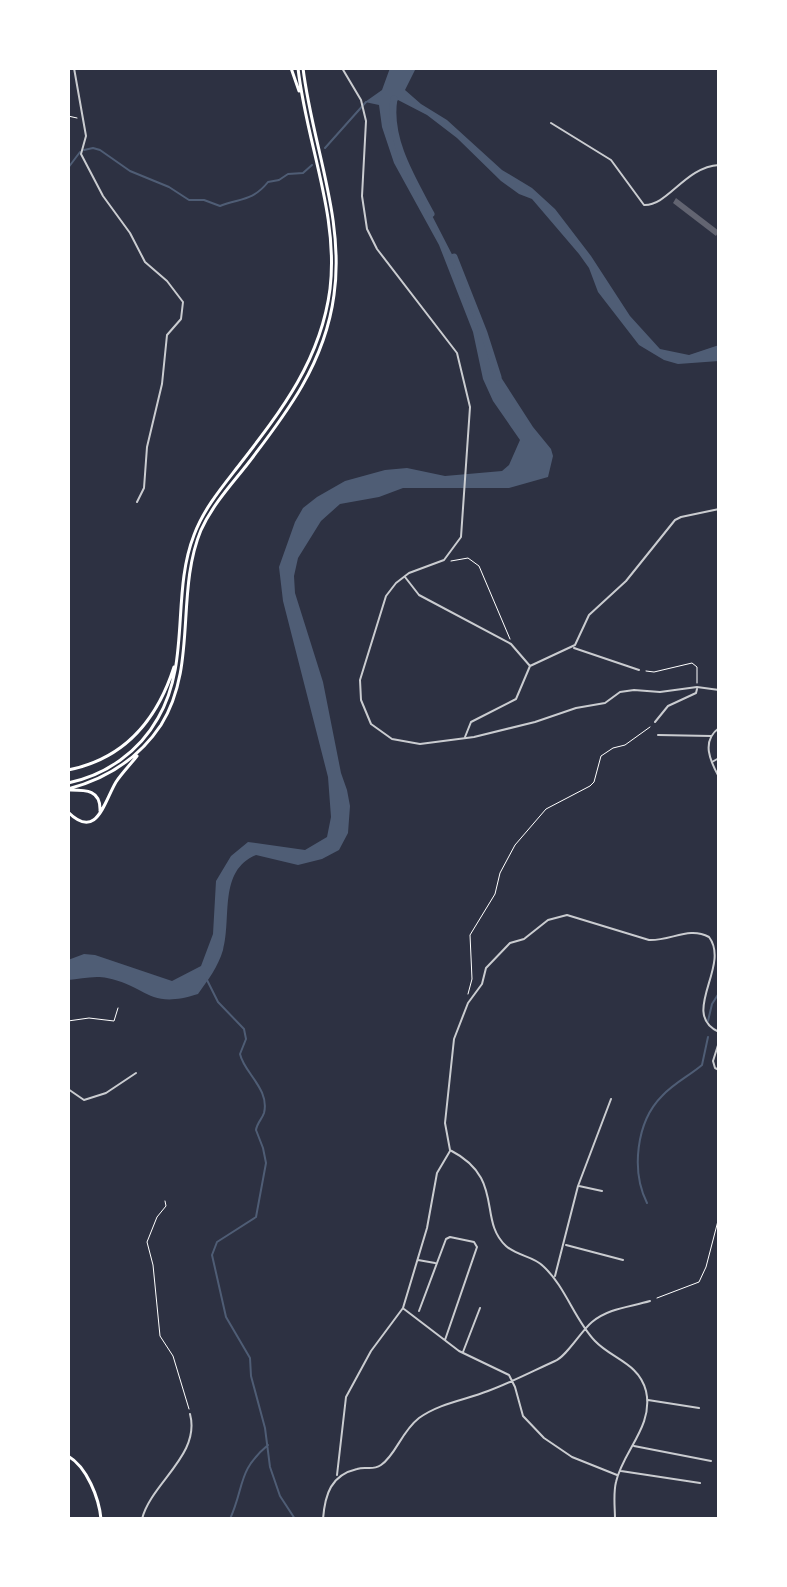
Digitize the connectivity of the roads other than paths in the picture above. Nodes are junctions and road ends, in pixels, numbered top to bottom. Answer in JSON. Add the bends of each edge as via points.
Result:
{"nodes":[{"id":1,"x":74,"y":68,"type":"edge"},
{"id":2,"x":291,"y":68,"type":"edge"},
{"id":3,"x":300,"y":68,"type":"edge"},
{"id":4,"x":342,"y":68,"type":"edge"},
{"id":5,"x":301,"y":98,"type":"junction"},
{"id":6,"x":551,"y":123,"type":"dead end"},
{"id":7,"x":719,"y":165,"type":"edge"},
{"id":8,"x":137,"y":502,"type":"dead end"},
{"id":9,"x":719,"y":509,"type":"edge"},
{"id":10,"x":405,"y":576,"type":"junction"},
{"id":11,"x":573,"y":647,"type":"junction"},
{"id":12,"x":177,"y":657,"type":"junction"},
{"id":13,"x":530,"y":666,"type":"junction"},
{"id":14,"x":639,"y":670,"type":"road end"},
{"id":15,"x":697,"y":687,"type":"junction"},
{"id":16,"x":719,"y":690,"type":"edge"},
{"id":17,"x":655,"y":722,"type":"road end"},
{"id":18,"x":719,"y":728,"type":"edge"},
{"id":19,"x":658,"y":735,"type":"dead end"},
{"id":20,"x":711,"y":736,"type":"junction"},
{"id":21,"x":465,"y":737,"type":"junction"},
{"id":22,"x":146,"y":743,"type":"junction"},
{"id":23,"x":719,"y":758,"type":"edge"},
{"id":24,"x":712,"y":763,"type":"junction"},
{"id":25,"x":68,"y":770,"type":"edge"},
{"id":26,"x":719,"y":777,"type":"edge"},
{"id":27,"x":68,"y":787,"type":"edge"},
{"id":28,"x":68,"y":812,"type":"edge"},
{"id":29,"x":99,"y":814,"type":"junction"},
{"id":30,"x":719,"y":1032,"type":"edge"},
{"id":31,"x":719,"y":1042,"type":"edge"},
{"id":32,"x":719,"y":1070,"type":"edge"},
{"id":33,"x":136,"y":1073,"type":"dead end"},
{"id":34,"x":68,"y":1089,"type":"edge"},
{"id":35,"x":611,"y":1099,"type":"dead end"},
{"id":36,"x":450,"y":1150,"type":"junction"},
{"id":37,"x":578,"y":1186,"type":"junction"},
{"id":38,"x":602,"y":1191,"type":"dead end"},
{"id":39,"x":564,"y":1245,"type":"junction"},
{"id":40,"x":418,"y":1260,"type":"junction"},
{"id":41,"x":623,"y":1260,"type":"dead end"},
{"id":42,"x":436,"y":1263,"type":"junction"},
{"id":43,"x":554,"y":1277,"type":"junction"},
{"id":44,"x":650,"y":1301,"type":"road end"},
{"id":45,"x":403,"y":1308,"type":"junction"},
{"id":46,"x":480,"y":1308,"type":"dead end"},
{"id":47,"x":419,"y":1311,"type":"dead end"},
{"id":48,"x":585,"y":1330,"type":"junction"},
{"id":49,"x":445,"y":1341,"type":"junction"},
{"id":50,"x":463,"y":1354,"type":"junction"},
{"id":51,"x":513,"y":1380,"type":"junction"},
{"id":52,"x":646,"y":1400,"type":"junction"},
{"id":53,"x":699,"y":1408,"type":"dead end"},
{"id":54,"x":190,"y":1414,"type":"road end"},
{"id":55,"x":633,"y":1446,"type":"junction"},
{"id":56,"x":68,"y":1456,"type":"edge"},
{"id":57,"x":711,"y":1461,"type":"dead end"},
{"id":58,"x":620,"y":1471,"type":"junction"},
{"id":59,"x":618,"y":1475,"type":"junction"},
{"id":60,"x":337,"y":1476,"type":"junction"},
{"id":61,"x":700,"y":1483,"type":"dead end"},
{"id":62,"x":101,"y":1519,"type":"edge"},
{"id":63,"x":142,"y":1519,"type":"edge"},
{"id":64,"x":323,"y":1519,"type":"edge"},
{"id":65,"x":616,"y":1519,"type":"edge"}],
"edges":[{"from":1,"to":8,"type":"street","via":[[86,136],[81,154],[145,262],[183,302],[181,319],[164,347],[144,488]]},
{"from":2,"to":5,"type":"main road"},
{"from":3,"to":5,"type":"main road"},
{"from":3,"to":22,"type":"main road","via":[[334,225],[337,263],[331,313],[315,364],[297,398],[201,532],[190,573],[179,681],[165,717]]},
{"from":4,"to":10,"type":"street","via":[[364,109],[364,220],[377,249],[457,353],[470,407],[461,537],[444,560]]},
{"from":5,"to":12,"type":"main road","via":[[329,228],[331,274],[324,319],[298,386],[197,528],[186,566]]},
{"from":6,"to":7,"type":"street","via":[[611,160],[649,206],[693,172]]},
{"from":9,"to":11,"type":"street","via":[[681,517],[669,526],[626,581],[589,615]]},
{"from":10,"to":13,"type":"street","via":[[419,595],[513,646]]},
{"from":10,"to":21,"type":"street","via":[[386,596],[360,680],[361,700],[371,724],[392,739],[420,744]]},
{"from":11,"to":13,"type":"street"},
{"from":11,"to":14,"type":"street"},
{"from":12,"to":25,"type":"main road","via":[[160,704],[136,735],[106,757]]},
{"from":12,"to":27,"type":"main road","via":[[168,698],[144,738],[104,771]]},
{"from":13,"to":21,"type":"street","via":[[516,699],[471,722]]},
{"from":15,"to":16,"type":"street"},
{"from":15,"to":17,"type":"street"},
{"from":15,"to":21,"type":"street","via":[[620,692],[605,703]]},
{"from":18,"to":20,"type":"street"},
{"from":19,"to":20,"type":"street"},
{"from":20,"to":24,"type":"street"},
{"from":22,"to":27,"type":"main road","via":[[117,769]]},
{"from":22,"to":29,"type":"main road"},
{"from":23,"to":24,"type":"street"},
{"from":24,"to":26,"type":"street"},
{"from":27,"to":29,"type":"main road","via":[[95,793]]},
{"from":28,"to":29,"type":"main road","via":[[86,822]]},
{"from":30,"to":36,"type":"street","via":[[703,1018],[716,954],[709,937],[691,931],[649,940],[572,916],[548,920],[510,943],[486,968],[468,1003],[452,1050],[445,1123]]},
{"from":31,"to":32,"type":"street","via":[[713,1061]]},
{"from":33,"to":34,"type":"street","via":[[97,1097],[84,1100]]},
{"from":35,"to":37,"type":"street"},
{"from":36,"to":40,"type":"street","via":[[437,1173]]},
{"from":36,"to":43,"type":"street","via":[[483,1180],[502,1241]]},
{"from":37,"to":38,"type":"street"},
{"from":37,"to":39,"type":"street"},
{"from":39,"to":41,"type":"street"},
{"from":39,"to":43,"type":"street"},
{"from":40,"to":42,"type":"street"},
{"from":40,"to":45,"type":"street"},
{"from":42,"to":47,"type":"street"},
{"from":42,"to":49,"type":"street","via":[[448,1237],[476,1245]]},
{"from":43,"to":48,"type":"street"},
{"from":44,"to":48,"type":"street","via":[[610,1311]]},
{"from":45,"to":49,"type":"street"},
{"from":45,"to":60,"type":"street","via":[[348,1391]]},
{"from":46,"to":50,"type":"street"},
{"from":48,"to":51,"type":"street","via":[[560,1358]]},
{"from":48,"to":52,"type":"street","via":[[633,1369]]},
{"from":49,"to":50,"type":"street"},
{"from":50,"to":51,"type":"street"},
{"from":51,"to":59,"type":"street","via":[[523,1416],[536,1432],[572,1457]]},
{"from":51,"to":60,"type":"street","via":[[431,1410],[406,1428],[382,1465]]},
{"from":52,"to":53,"type":"street"},
{"from":52,"to":55,"type":"street"},
{"from":54,"to":63,"type":"street","via":[[187,1447]]},
{"from":55,"to":57,"type":"street"},
{"from":55,"to":58,"type":"street"},
{"from":56,"to":62,"type":"main road","via":[[86,1476]]},
{"from":58,"to":59,"type":"street"},
{"from":58,"to":61,"type":"street"},
{"from":59,"to":65,"type":"street"},
{"from":60,"to":64,"type":"street","via":[[327,1492]]}]}
